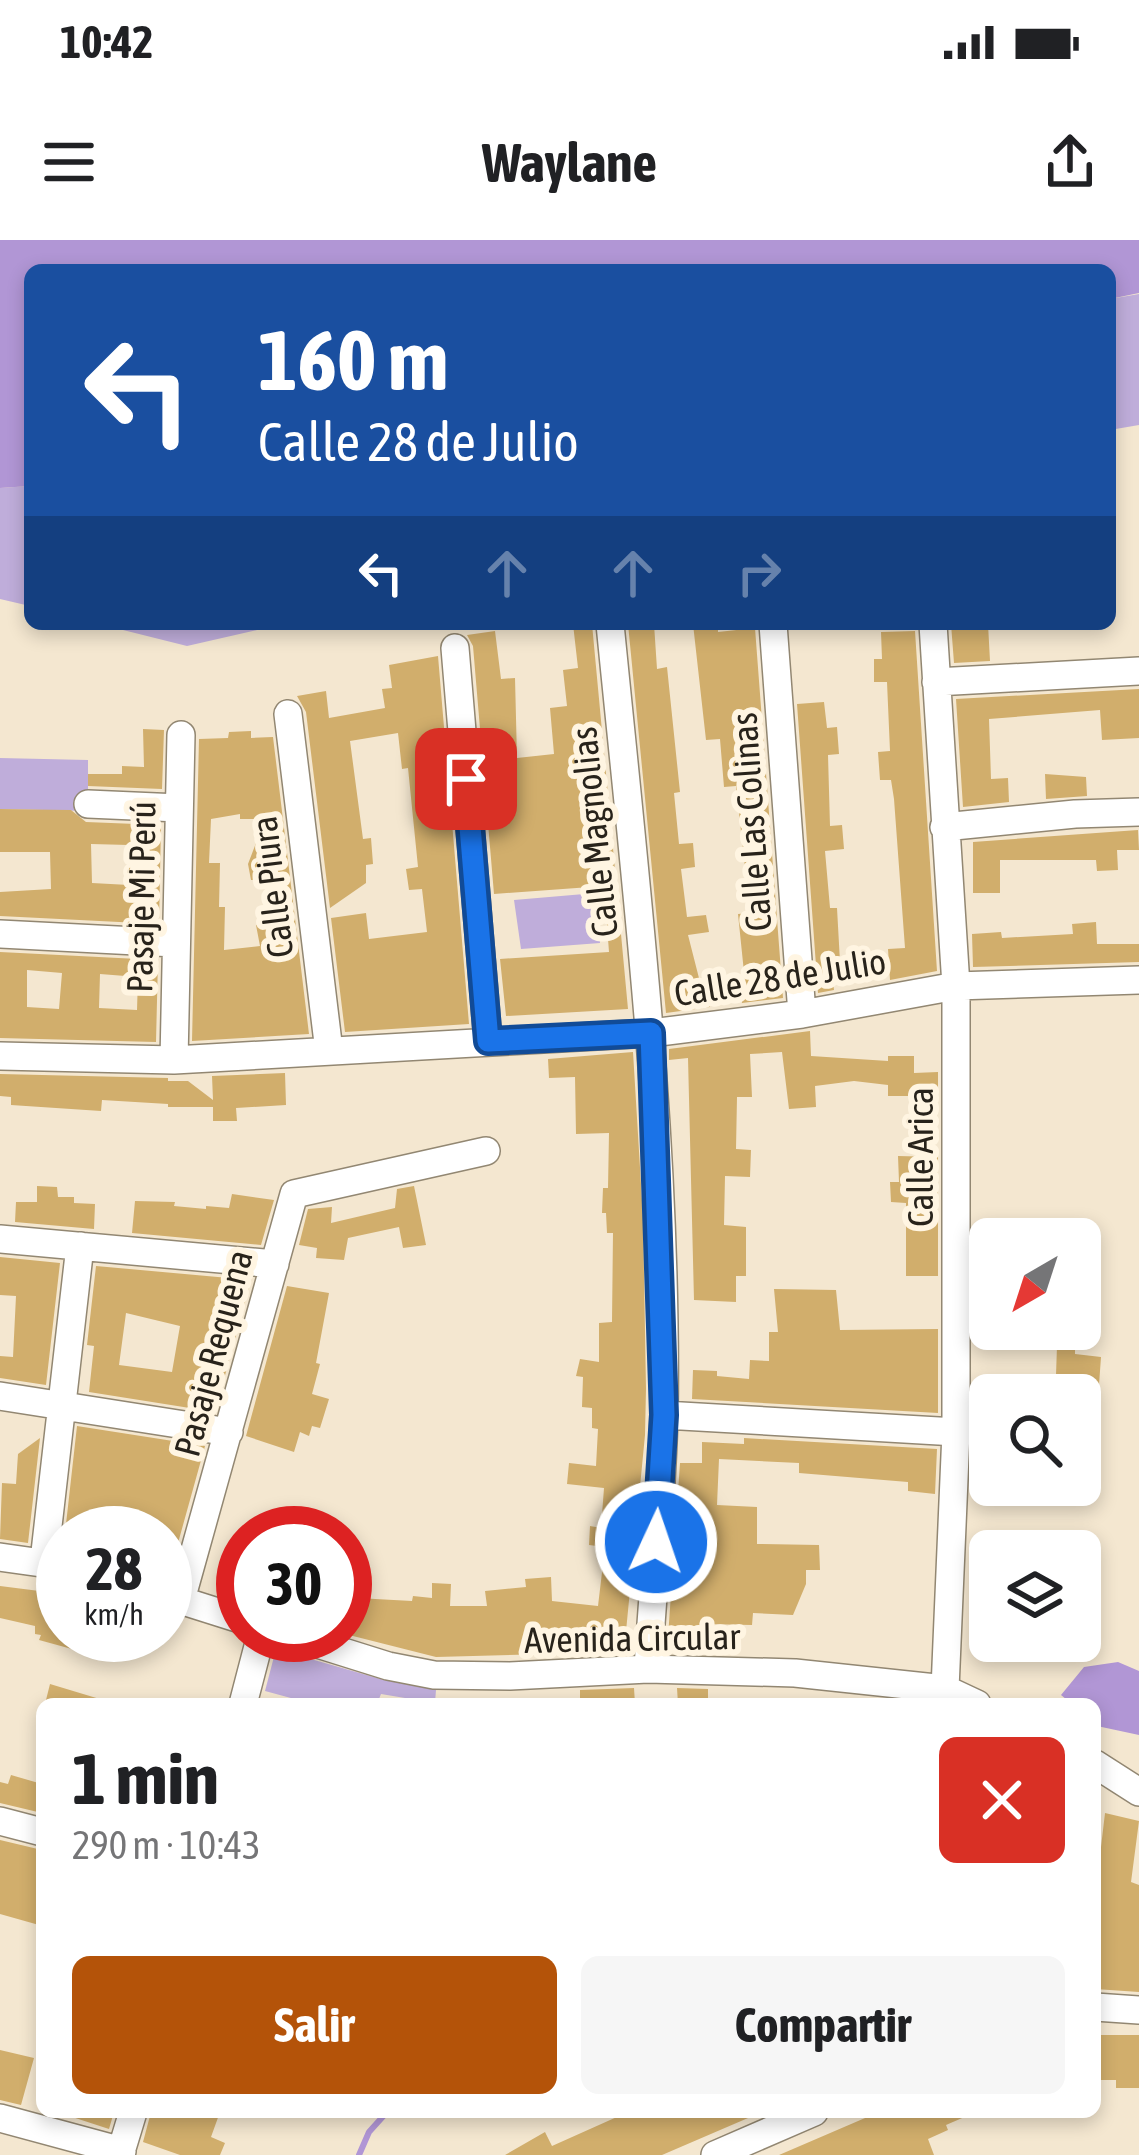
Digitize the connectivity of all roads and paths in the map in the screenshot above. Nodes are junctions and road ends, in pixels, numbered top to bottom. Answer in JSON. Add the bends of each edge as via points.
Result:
{"nodes":[{"id":1,"x":611,"y":630,"type":"edge"},
{"id":2,"x":773,"y":630,"type":"edge"},
{"id":3,"x":933,"y":630,"type":"edge"},
{"id":4,"x":454,"y":648,"type":"dead end"},
{"id":5,"x":1139,"y":671,"type":"edge"},
{"id":6,"x":936,"y":682,"type":"junction"},
{"id":7,"x":288,"y":714,"type":"dead end"},
{"id":8,"x":181,"y":735,"type":"dead end"},
{"id":9,"x":88,"y":804,"type":"dead end"},
{"id":10,"x":179,"y":808,"type":"junction"},
{"id":11,"x":1139,"y":812,"type":"edge"},
{"id":12,"x":944,"y":827,"type":"junction"},
{"id":13,"x":0,"y":934,"type":"edge"},
{"id":14,"x":175,"y":943,"type":"junction"},
{"id":15,"x":1139,"y":980,"type":"edge"},
{"id":16,"x":956,"y":986,"type":"junction"},
{"id":17,"x":802,"y":1014,"type":"junction"},
{"id":18,"x":651,"y":1033,"type":"junction"},
{"id":19,"x":488,"y":1041,"type":"junction"},
{"id":20,"x":328,"y":1051,"type":"junction"},
{"id":21,"x":0,"y":1056,"type":"edge"},
{"id":22,"x":174,"y":1060,"type":"junction"},
{"id":23,"x":486,"y":1150,"type":"dead end"},
{"id":24,"x":0,"y":1239,"type":"edge"},
{"id":25,"x":80,"y":1246,"type":"junction"},
{"id":26,"x":275,"y":1264,"type":"junction"},
{"id":27,"x":0,"y":1396,"type":"edge"},
{"id":28,"x":61,"y":1403,"type":"junction"},
{"id":29,"x":664,"y":1415,"type":"junction"},
{"id":30,"x":229,"y":1432,"type":"junction"},
{"id":31,"x":956,"y":1432,"type":"junction"},
{"id":32,"x":57,"y":1506,"type":"edge"},
{"id":33,"x":192,"y":1542,"type":"edge"},
{"id":34,"x":0,"y":1557,"type":"edge"},
{"id":35,"x":36,"y":1562,"type":"edge"},
{"id":36,"x":372,"y":1661,"type":"edge"},
{"id":37,"x":254,"y":1662,"type":"edge"},
{"id":38,"x":648,"y":1669,"type":"junction"},
{"id":39,"x":945,"y":1689,"type":"junction"},
{"id":40,"x":245,"y":1698,"type":"edge"},
{"id":41,"x":964,"y":1698,"type":"edge"},
{"id":42,"x":1101,"y":1768,"type":"edge"},
{"id":43,"x":1139,"y":1792,"type":"edge"},
{"id":44,"x":0,"y":1821,"type":"edge"},
{"id":45,"x":36,"y":1830,"type":"edge"},
{"id":46,"x":1101,"y":2007,"type":"edge"},
{"id":47,"x":1139,"y":2010,"type":"edge"},
{"id":48,"x":0,"y":2118,"type":"edge"},
{"id":49,"x":131,"y":2118,"type":"edge"},
{"id":50,"x":800,"y":2118,"type":"edge"},
{"id":51,"x":121,"y":2153,"type":"edge"},
{"id":52,"x":715,"y":2155,"type":"edge"}],
"edges":[{"from":1,"to":18,"type":"street","name":"Calle Magnolias"},
{"from":2,"to":17,"type":"street","name":"Calle Las Colinas"},
{"from":3,"to":6,"type":"street","name":"Calle Arica"},
{"from":4,"to":19,"type":"street"},
{"from":5,"to":6,"type":"street"},
{"from":6,"to":12,"type":"street","name":"Calle Arica"},
{"from":7,"to":20,"type":"street","name":"Calle Piura"},
{"from":8,"to":10,"type":"street","name":"Pasaje Mi Perú"},
{"from":9,"to":10,"type":"street"},
{"from":10,"to":14,"type":"street","name":"Pasaje Mi Perú"},
{"from":11,"to":12,"type":"street"},
{"from":12,"to":16,"type":"street","name":"Calle Arica"},
{"from":13,"to":14,"type":"street"},
{"from":14,"to":22,"type":"street","name":"Pasaje Mi Perú"},
{"from":15,"to":16,"type":"street","name":"Calle 28 de Julio"},
{"from":16,"to":17,"type":"street","name":"Calle 28 de Julio"},
{"from":16,"to":31,"type":"street","name":"Calle Arica"},
{"from":17,"to":18,"type":"street","name":"Calle 28 de Julio"},
{"from":18,"to":19,"type":"street","name":"Calle 28 de Julio"},
{"from":18,"to":29,"type":"street","name":"Calle Magnolias"},
{"from":19,"to":20,"type":"street","name":"Calle 28 de Julio"},
{"from":20,"to":22,"type":"street","name":"Calle 28 de Julio"},
{"from":21,"to":22,"type":"street","name":"Calle 28 de Julio"},
{"from":23,"to":26,"type":"street","name":"Pasaje Requena","via":[[294,1194]]},
{"from":24,"to":25,"type":"street"},
{"from":25,"to":26,"type":"street"},
{"from":25,"to":28,"type":"street"},
{"from":26,"to":30,"type":"street","name":"Pasaje Requena"},
{"from":27,"to":28,"type":"street"},
{"from":28,"to":30,"type":"street"},
{"from":28,"to":32,"type":"street"},
{"from":29,"to":31,"type":"street"},
{"from":29,"to":38,"type":"street","name":"Calle Magnolias"},
{"from":30,"to":33,"type":"street","name":"Pasaje Requena"},
{"from":31,"to":39,"type":"street","name":"Calle Arica"},
{"from":34,"to":35,"type":"street"},
{"from":36,"to":38,"type":"street","name":"Avenida Circular","via":[[434,1676]]},
{"from":37,"to":40,"type":"street"},
{"from":38,"to":39,"type":"street","name":"Avenida Circular"},
{"from":39,"to":41,"type":"street","name":"Avenida Circular"},
{"from":42,"to":43,"type":"street"},
{"from":44,"to":45,"type":"street"},
{"from":46,"to":47,"type":"street"},
{"from":48,"to":51,"type":"street"},
{"from":49,"to":51,"type":"street"},
{"from":50,"to":52,"type":"street"}]}
